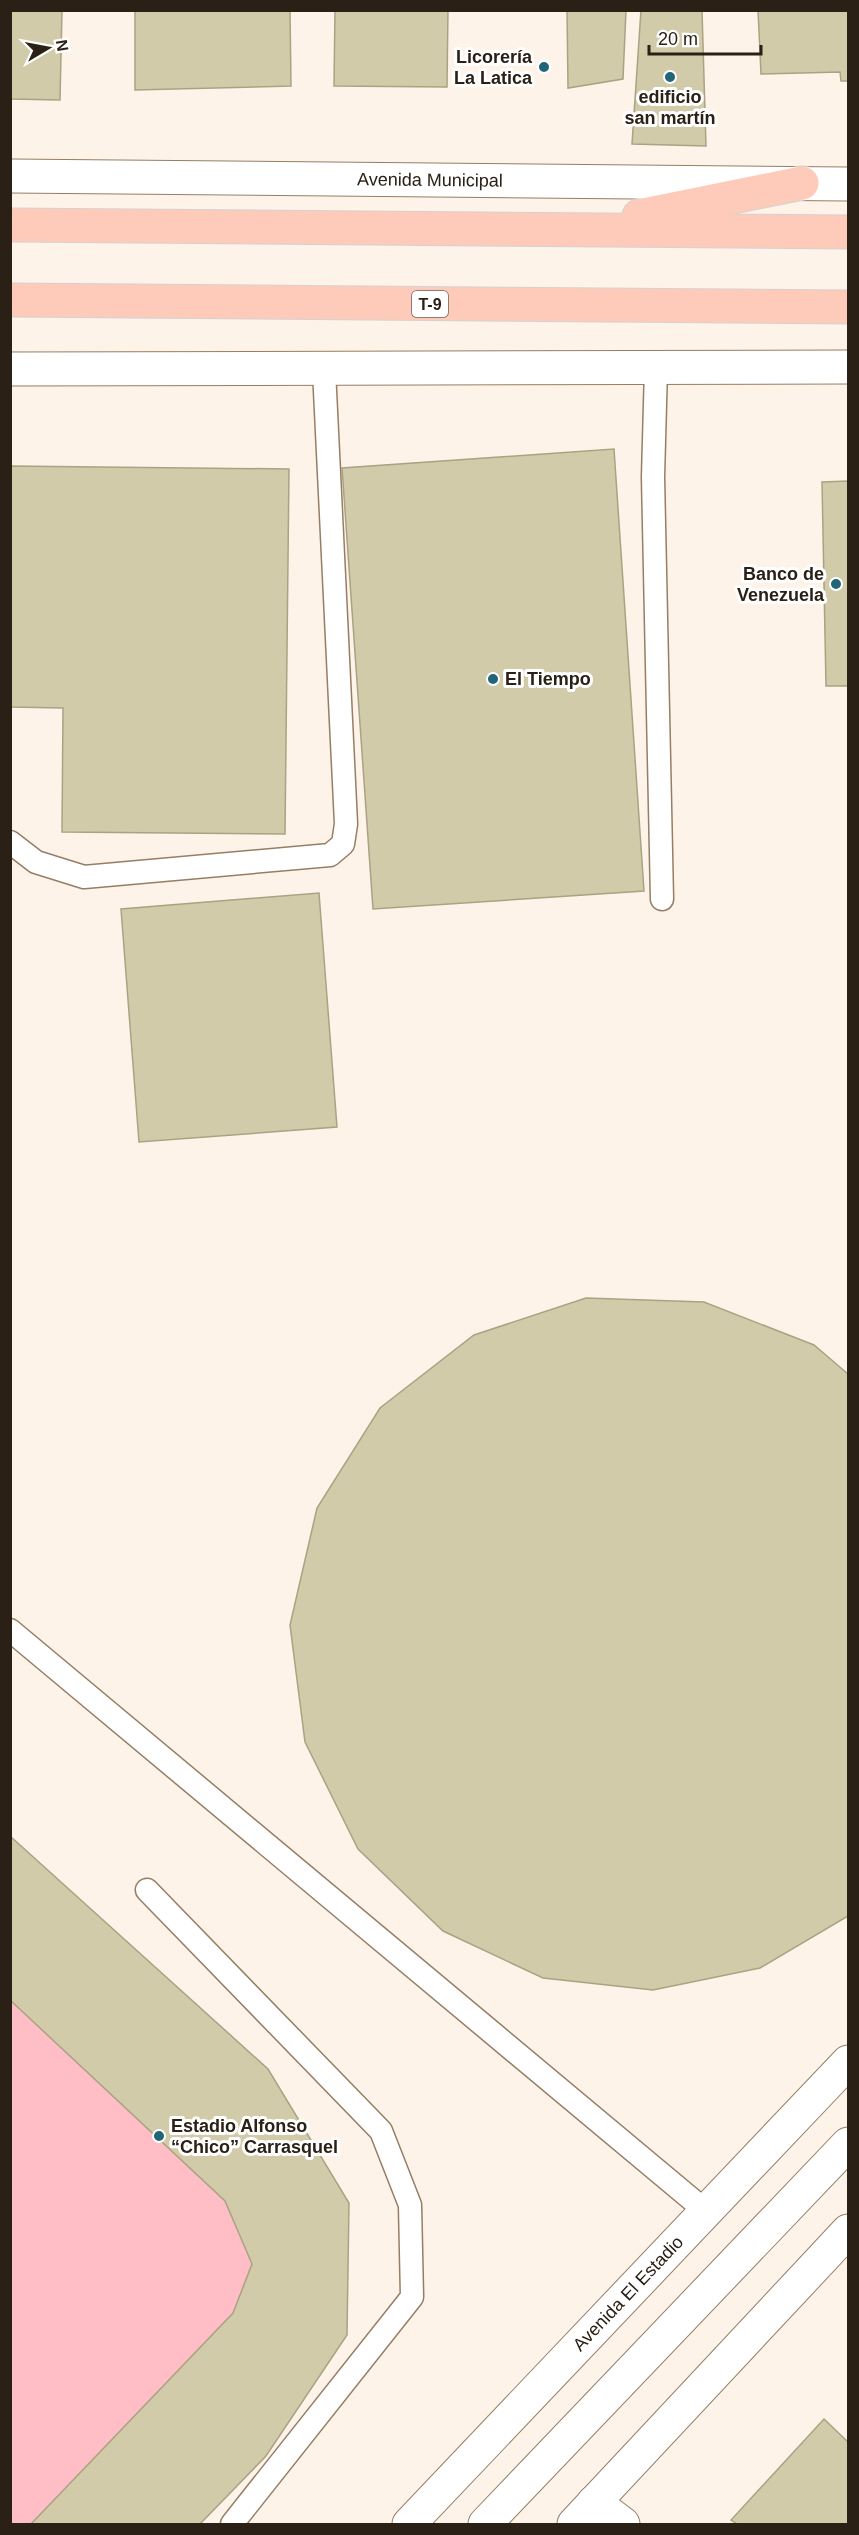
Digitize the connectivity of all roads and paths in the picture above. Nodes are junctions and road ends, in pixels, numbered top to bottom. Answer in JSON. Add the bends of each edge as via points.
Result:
{"nodes":[{"id":1,"x":10,"y":176,"type":"edge"},
{"id":2,"x":802,"y":183,"type":"junction"},
{"id":3,"x":849,"y":184,"type":"edge"},
{"id":4,"x":10,"y":225,"type":"edge"},
{"id":5,"x":574,"y":230,"type":"junction"},
{"id":6,"x":849,"y":232,"type":"edge"},
{"id":7,"x":10,"y":300,"type":"edge"},
{"id":8,"x":849,"y":307,"type":"edge"},
{"id":9,"x":849,"y":367,"type":"edge"},
{"id":10,"x":656,"y":368,"type":"junction"},
{"id":11,"x":10,"y":369,"type":"edge"},
{"id":12,"x":324,"y":370,"type":"junction"},
{"id":13,"x":10,"y":842,"type":"edge"},
{"id":14,"x":662,"y":899,"type":"dead end"},
{"id":15,"x":10,"y":1630,"type":"edge"},
{"id":16,"x":147,"y":1890,"type":"dead end"},
{"id":17,"x":849,"y":2062,"type":"edge"},
{"id":18,"x":849,"y":2144,"type":"edge"},
{"id":19,"x":708,"y":2213,"type":"junction"},
{"id":20,"x":849,"y":2231,"type":"edge"},
{"id":21,"x":584,"y":2513,"type":"edge"},
{"id":22,"x":232,"y":2524,"type":"edge"},
{"id":23,"x":409,"y":2524,"type":"edge"},
{"id":24,"x":485,"y":2524,"type":"edge"},
{"id":25,"x":623,"y":2524,"type":"edge"}],
"edges":[{"from":1,"to":2,"type":"street","name":"Avenida Municipal"},
{"from":2,"to":3,"type":"street","name":"Avenida Municipal"},
{"from":2,"to":5,"type":"highway"},
{"from":4,"to":5,"type":"highway"},
{"from":5,"to":6,"type":"highway"},
{"from":7,"to":8,"type":"highway","number":"T-9"},
{"from":9,"to":10,"type":"street"},
{"from":10,"to":12,"type":"street"},
{"from":10,"to":14,"type":"lane","via":[[653,477]]},
{"from":11,"to":12,"type":"street"},
{"from":12,"to":13,"type":"lane","via":[[346,824],[343,844],[330,855],[84,877],[36,862]]},
{"from":15,"to":19,"type":"lane"},
{"from":16,"to":22,"type":"lane","via":[[381,2130],[410,2205],[412,2298]]},
{"from":17,"to":19,"type":"street","name":"Avenida El Estadio"},
{"from":18,"to":24,"type":"street"},
{"from":19,"to":23,"type":"street","name":"Avenida El Estadio"},
{"from":20,"to":21,"type":"street"},
{"from":21,"to":25,"type":"street"}]}
